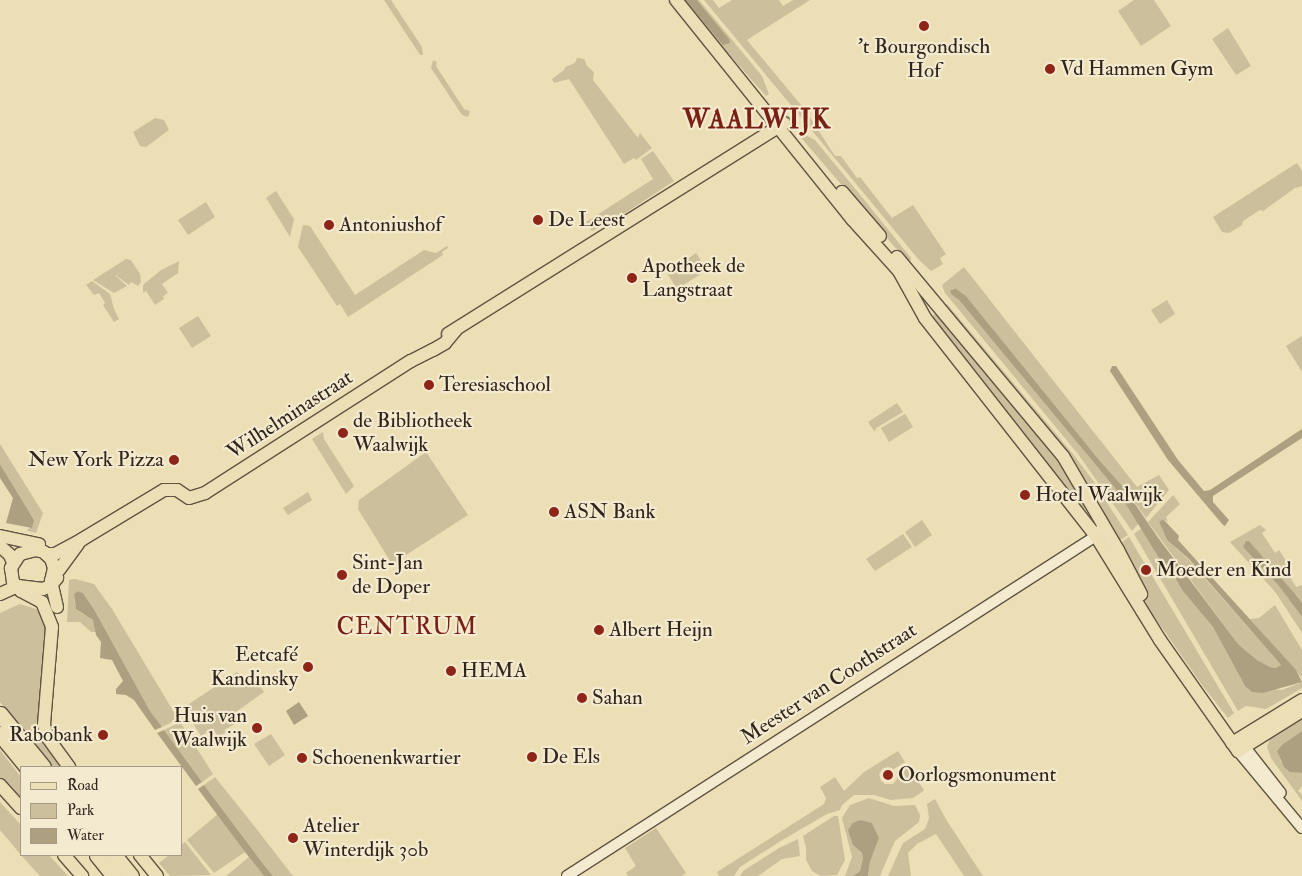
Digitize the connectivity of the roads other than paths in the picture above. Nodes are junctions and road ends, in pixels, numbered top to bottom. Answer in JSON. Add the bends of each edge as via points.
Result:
{"nodes":[{"id":1,"x":676,"y":0,"type":"edge"},
{"id":2,"x":778,"y":121,"type":"junction"},
{"id":3,"x":1100,"y":518,"type":"junction"},
{"id":4,"x":0,"y":536,"type":"edge"},
{"id":5,"x":1096,"y":536,"type":"junction"},
{"id":6,"x":81,"y":540,"type":"junction"},
{"id":7,"x":0,"y":545,"type":"edge"},
{"id":8,"x":50,"y":552,"type":"junction"},
{"id":9,"x":56,"y":578,"type":"junction"},
{"id":10,"x":20,"y":579,"type":"junction"},
{"id":11,"x":0,"y":594,"type":"edge"},
{"id":12,"x":1146,"y":605,"type":"junction"},
{"id":13,"x":52,"y":627,"type":"junction"},
{"id":14,"x":1302,"y":700,"type":"edge"},
{"id":15,"x":1302,"y":711,"type":"edge"},
{"id":16,"x":0,"y":714,"type":"edge"},
{"id":17,"x":0,"y":734,"type":"edge"},
{"id":18,"x":1239,"y":745,"type":"junction"},
{"id":19,"x":26,"y":766,"type":"edge"},
{"id":20,"x":42,"y":766,"type":"edge"},
{"id":21,"x":68,"y":766,"type":"edge"},
{"id":22,"x":0,"y":785,"type":"edge"},
{"id":23,"x":20,"y":807,"type":"edge"},
{"id":24,"x":1302,"y":822,"type":"edge"},
{"id":25,"x":1302,"y":828,"type":"edge"},
{"id":26,"x":65,"y":856,"type":"edge"},
{"id":27,"x":98,"y":856,"type":"edge"},
{"id":28,"x":115,"y":856,"type":"edge"},
{"id":29,"x":141,"y":856,"type":"edge"},
{"id":30,"x":82,"y":876,"type":"edge"},
{"id":31,"x":114,"y":876,"type":"edge"},
{"id":32,"x":131,"y":876,"type":"edge"},
{"id":33,"x":157,"y":876,"type":"edge"},
{"id":34,"x":567,"y":876,"type":"edge"}],
"edges":[{"from":1,"to":2,"type":"main road"},
{"from":2,"to":3,"type":"main road","via":[[1063,456]]},
{"from":2,"to":5,"type":"main road","via":[[852,219],[899,271],[925,318]]},
{"from":2,"to":6,"type":"main road","name":"Wilhelminastraat","via":[[742,141],[719,163],[455,331],[445,343],[411,361],[205,493],[190,498],[177,490],[160,492]]},
{"from":3,"to":5,"type":"street","via":[[1101,529]]},
{"from":3,"to":12,"type":"main road"},
{"from":4,"to":8,"type":"main road","via":[[35,544]]},
{"from":5,"to":12,"type":"main road","via":[[1102,537]]},
{"from":5,"to":18,"type":"main road","via":[[1160,640]]},
{"from":5,"to":34,"type":"street","name":"Meester van Coothstraat"},
{"from":6,"to":8,"type":"main road"},
{"from":6,"to":9,"type":"main road"},
{"from":7,"to":10,"type":"main road","via":[[10,555]]},
{"from":8,"to":9,"type":"main road"},
{"from":8,"to":10,"type":"main road","via":[[33,550]]},
{"from":9,"to":10,"type":"main road","via":[[38,590]]},
{"from":9,"to":13,"type":"main road","via":[[57,607]]},
{"from":10,"to":11,"type":"main road"},
{"from":10,"to":13,"type":"main road","via":[[44,605]]},
{"from":12,"to":18,"type":"main road"},
{"from":13,"to":21,"type":"main road","via":[[44,725],[48,738]]},
{"from":14,"to":18,"type":"main road"},
{"from":15,"to":18,"type":"main road"},
{"from":16,"to":20,"type":"highway"},
{"from":17,"to":19,"type":"highway"},
{"from":18,"to":24,"type":"street"},
{"from":18,"to":25,"type":"street"},
{"from":22,"to":23,"type":"main road"},
{"from":26,"to":30,"type":"main road"},
{"from":27,"to":31,"type":"highway"},
{"from":28,"to":32,"type":"highway"},
{"from":29,"to":33,"type":"main road"}]}
